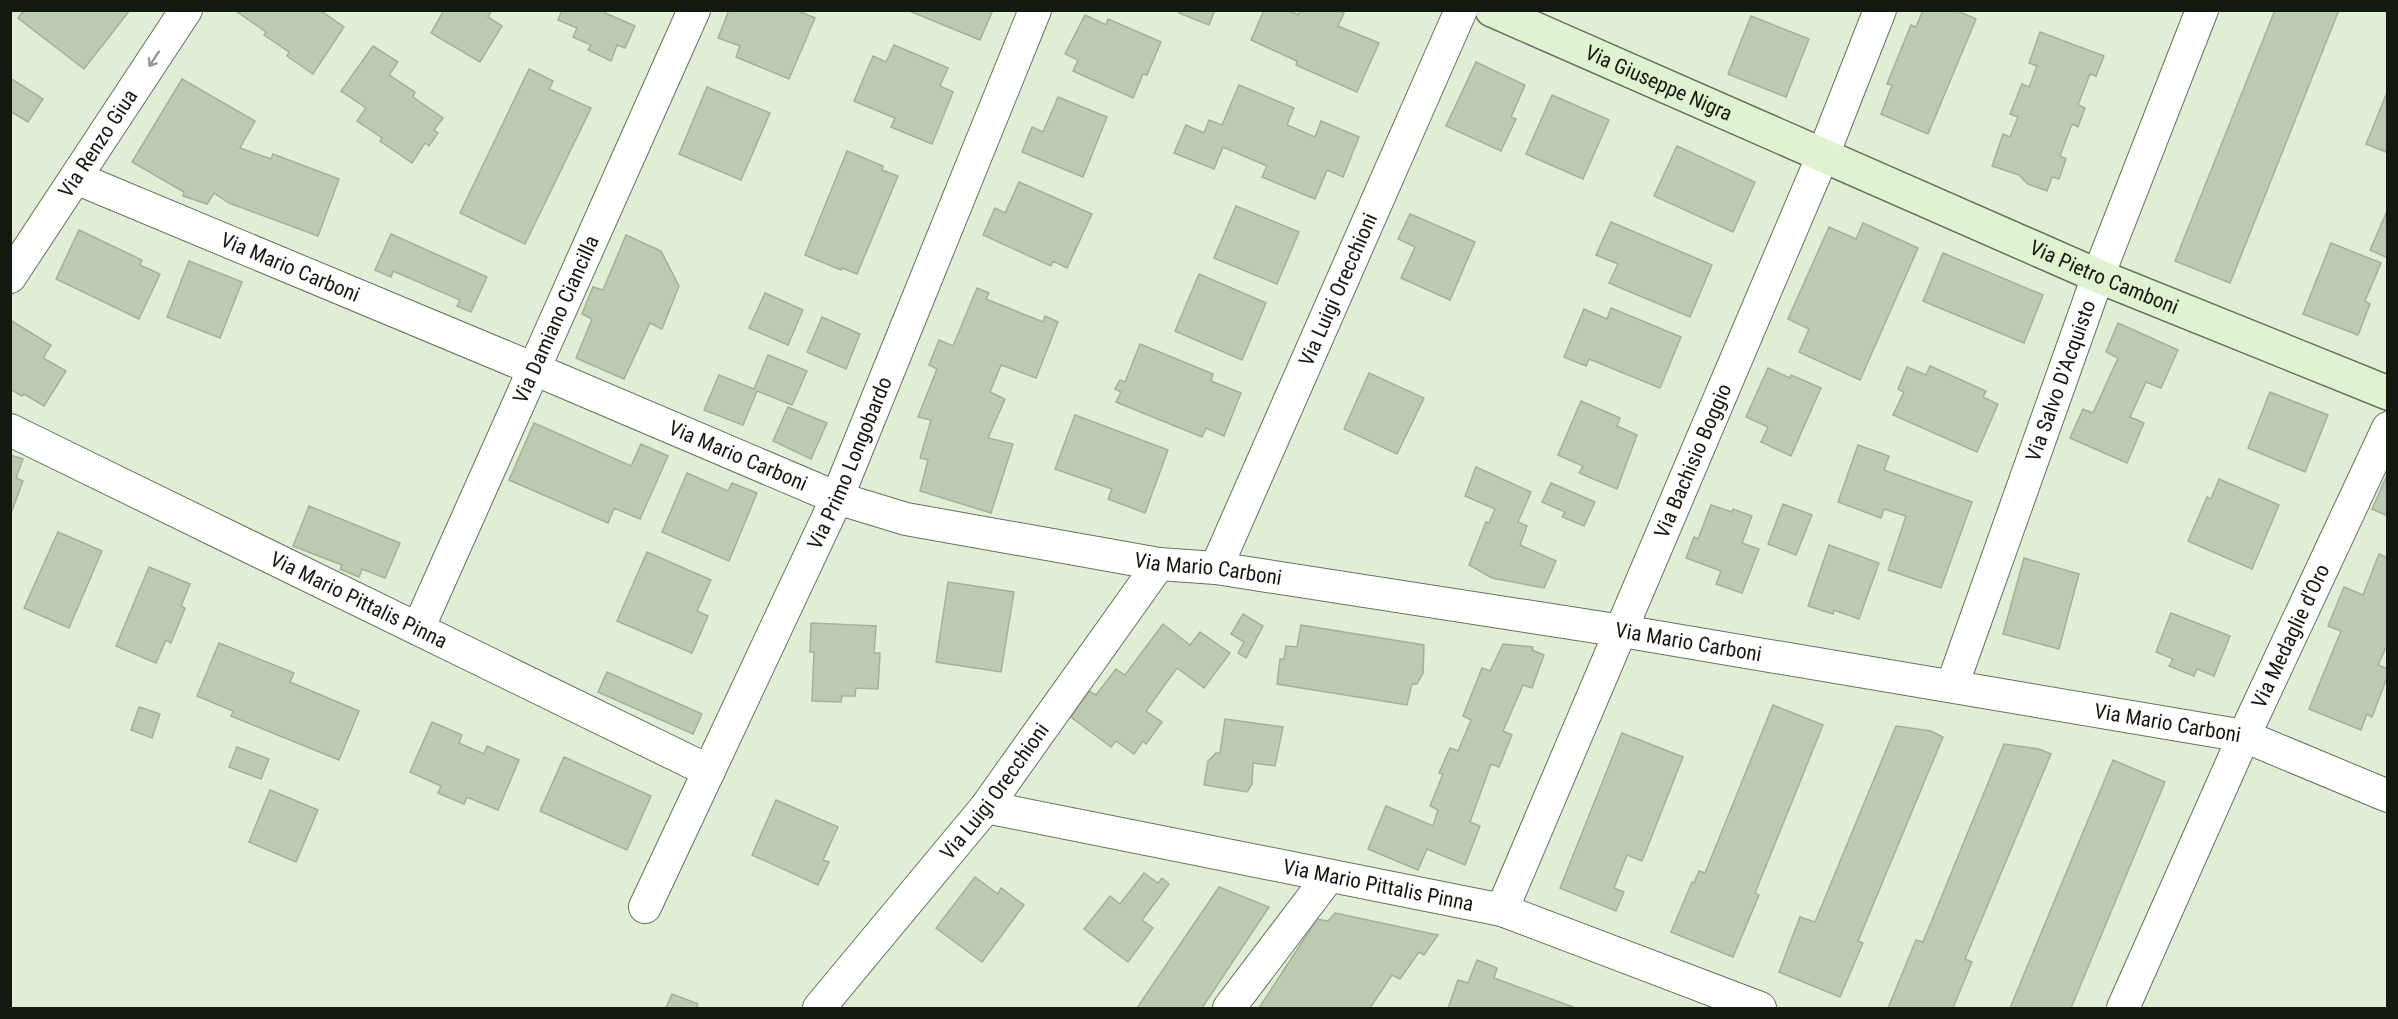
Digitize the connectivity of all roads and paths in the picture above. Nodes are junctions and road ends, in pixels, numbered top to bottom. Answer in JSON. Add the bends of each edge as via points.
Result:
{"nodes":[{"id":1,"x":186,"y":10,"type":"edge"},
{"id":2,"x":694,"y":10,"type":"edge"},
{"id":3,"x":1035,"y":10,"type":"edge"},
{"id":4,"x":1461,"y":10,"type":"edge"},
{"id":5,"x":1492,"y":10,"type":"edge"},
{"id":6,"x":1880,"y":10,"type":"edge"},
{"id":7,"x":2202,"y":10,"type":"edge"},
{"id":8,"x":1823,"y":155,"type":"junction"},
{"id":9,"x":76,"y":178,"type":"junction"},
{"id":10,"x":2098,"y":276,"type":"junction"},
{"id":11,"x":10,"y":277,"type":"edge"},
{"id":12,"x":534,"y":369,"type":"junction"},
{"id":13,"x":2388,"y":393,"type":"edge"},
{"id":14,"x":2388,"y":428,"type":"edge"},
{"id":15,"x":10,"y":429,"type":"edge"},
{"id":16,"x":837,"y":498,"type":"junction"},
{"id":17,"x":1159,"y":564,"type":"junction"},
{"id":18,"x":1216,"y":568,"type":"junction"},
{"id":19,"x":418,"y":629,"type":"junction"},
{"id":20,"x":1622,"y":631,"type":"junction"},
{"id":21,"x":1952,"y":686,"type":"junction"},
{"id":22,"x":2244,"y":736,"type":"junction"},
{"id":23,"x":709,"y":771,"type":"junction"},
{"id":24,"x":2388,"y":796,"type":"edge"},
{"id":25,"x":986,"y":807,"type":"junction"},
{"id":26,"x":1329,"y":876,"type":"junction"},
{"id":27,"x":645,"y":907,"type":"dead end"},
{"id":28,"x":1502,"y":910,"type":"junction"},
{"id":29,"x":819,"y":1008,"type":"edge"},
{"id":30,"x":1229,"y":1008,"type":"edge"},
{"id":31,"x":1760,"y":1008,"type":"edge"},
{"id":32,"x":2123,"y":1008,"type":"edge"}],
"edges":[{"from":1,"to":9,"type":"street","name":"Via Renzo Giua","one_way":true},
{"from":2,"to":12,"type":"street","name":"Via Damiano Ciancilla"},
{"from":3,"to":16,"type":"street","name":"Via Primo Longobardo"},
{"from":4,"to":18,"type":"street","name":"Via Luigi Orecchioni"},
{"from":5,"to":8,"type":"street","name":"Via Giuseppe Nigra"},
{"from":6,"to":8,"type":"street","name":"Via Bachisio Boggio"},
{"from":7,"to":10,"type":"street","name":"Via Salvo D'Acquisto"},
{"from":8,"to":10,"type":"street","name":"Via Pietro Camboni"},
{"from":8,"to":20,"type":"street","name":"Via Bachisio Boggio"},
{"from":9,"to":11,"type":"street","name":"Via Renzo Giua"},
{"from":9,"to":12,"type":"street","name":"Via Mario Carboni"},
{"from":10,"to":13,"type":"street","name":"Via Pietro Camboni"},
{"from":10,"to":21,"type":"street","name":"Via Salvo D'Acquisto"},
{"from":12,"to":16,"type":"street","name":"Via Mario Carboni"},
{"from":12,"to":19,"type":"street","name":"Via Damiano Ciancilla"},
{"from":14,"to":22,"type":"street","name":"Via Medaglie d'Oro"},
{"from":15,"to":19,"type":"street","name":"Via Mario Pittalis Pinna"},
{"from":16,"to":17,"type":"street","name":"Via Mario Carboni","via":[[906,519]]},
{"from":16,"to":23,"type":"street","name":"Via Primo Longobardo"},
{"from":17,"to":18,"type":"street","name":"Via Mario Carboni"},
{"from":17,"to":25,"type":"street","name":"Via Luigi Orecchioni"},
{"from":18,"to":20,"type":"street","name":"Via Mario Carboni"},
{"from":19,"to":23,"type":"street","name":"Via Mario Pittalis Pinna"},
{"from":20,"to":21,"type":"street","name":"Via Mario Carboni"},
{"from":20,"to":28,"type":"street","name":"Via Bachisio Boggio"},
{"from":21,"to":22,"type":"street","name":"Via Mario Carboni"},
{"from":22,"to":24,"type":"street","name":"Via Mario Carboni"},
{"from":22,"to":32,"type":"street","name":"Via Medaglie d'Oro"},
{"from":23,"to":27,"type":"street","name":"Via Primo Longobardo"},
{"from":25,"to":26,"type":"street","name":"Via Mario Pittalis Pinna"},
{"from":25,"to":29,"type":"street","name":"Via Luigi Orecchioni"},
{"from":26,"to":28,"type":"street","name":"Via Mario Pittalis Pinna"},
{"from":26,"to":30,"type":"street"},
{"from":28,"to":31,"type":"street","name":"Via Mario Pittalis Pinna"}]}
